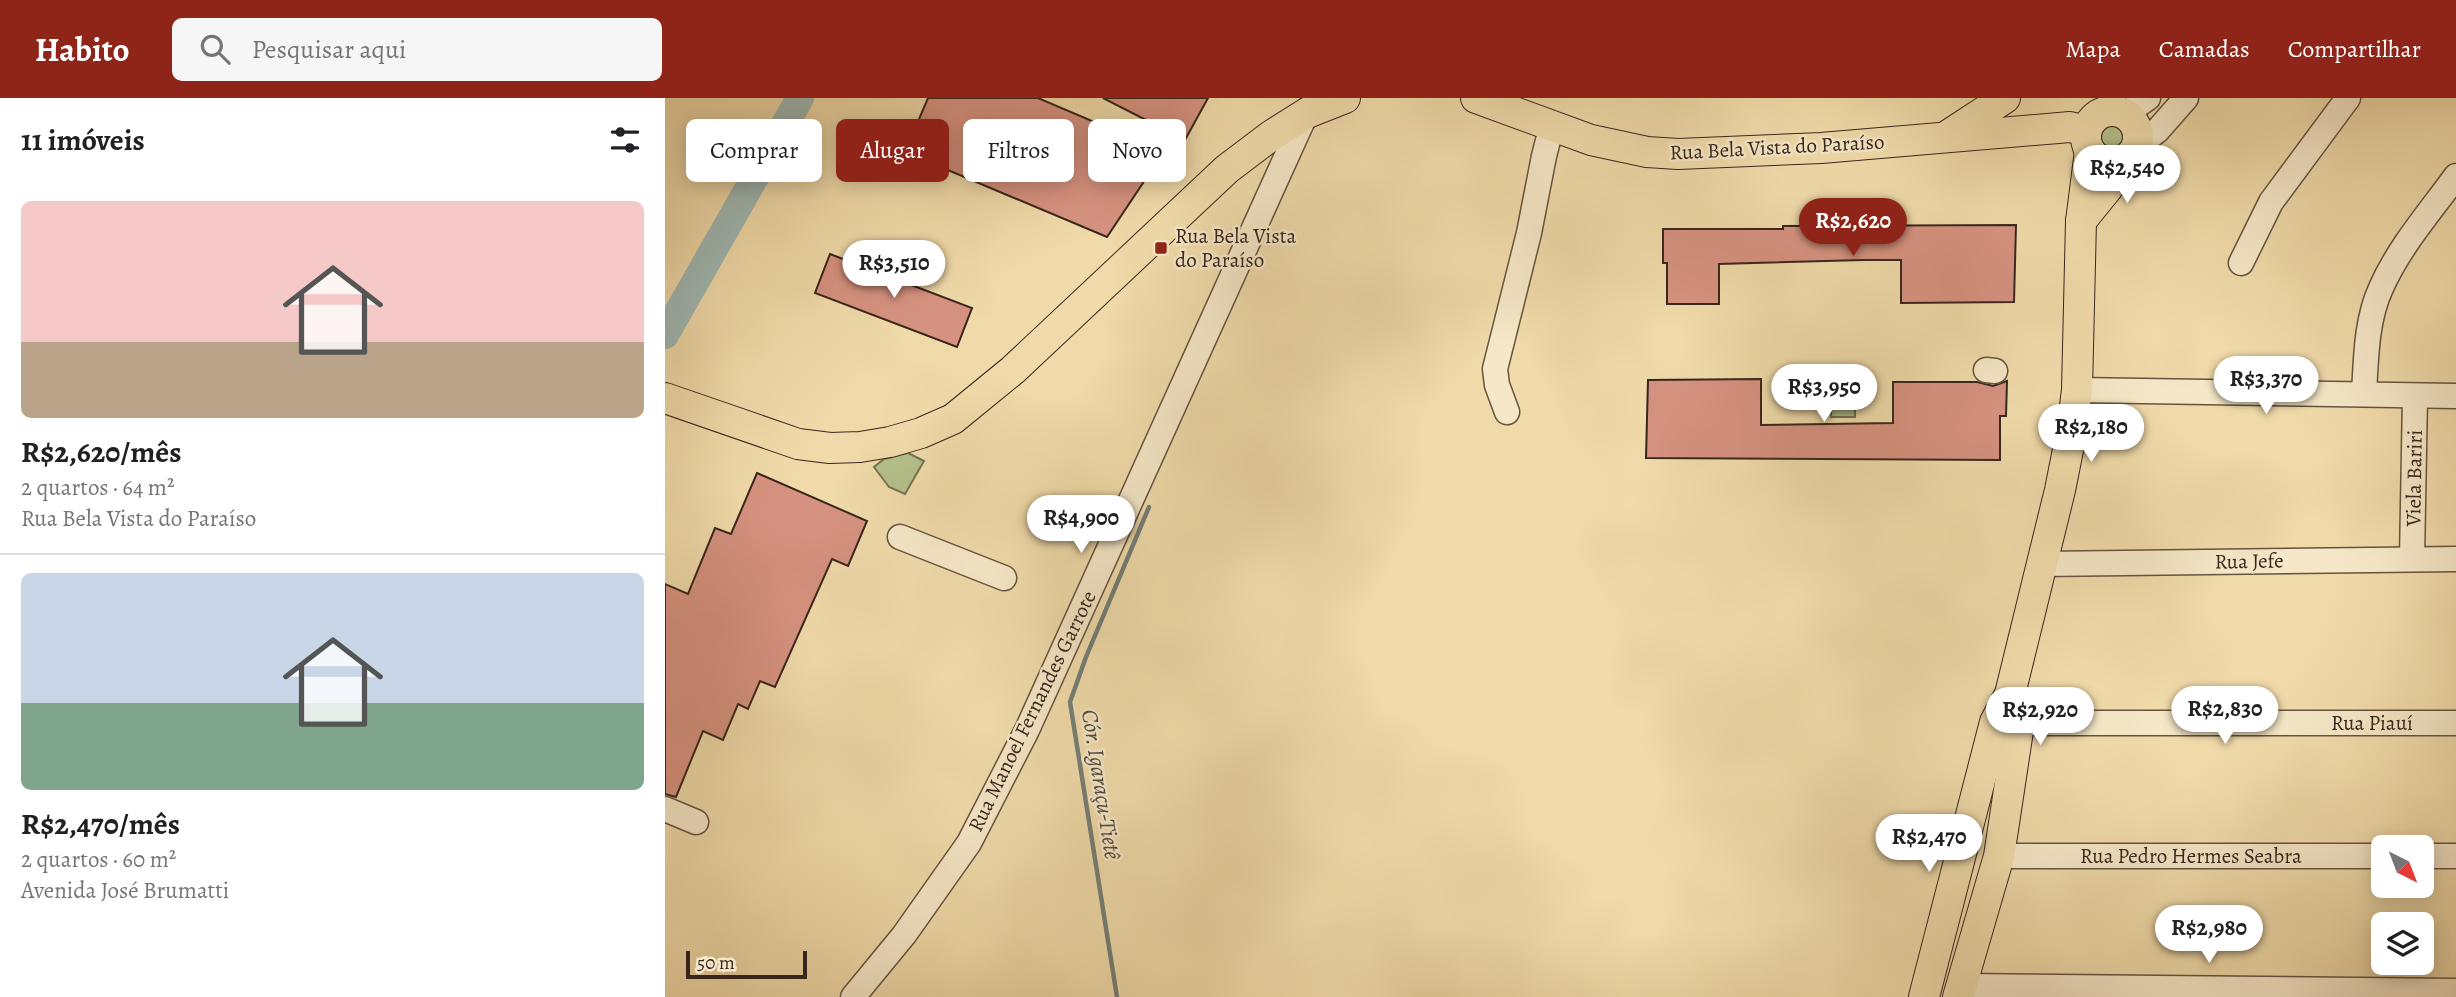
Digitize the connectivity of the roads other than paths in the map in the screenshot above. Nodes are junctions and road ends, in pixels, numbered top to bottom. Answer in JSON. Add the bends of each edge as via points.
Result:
{"nodes":[{"id":1,"x":1345,"y":98,"type":"edge"},
{"id":2,"x":1476,"y":98,"type":"edge"},
{"id":3,"x":2186,"y":98,"type":"edge"},
{"id":4,"x":2348,"y":98,"type":"edge"},
{"id":5,"x":1309,"y":106,"type":"edge"},
{"id":6,"x":1994,"y":106,"type":"edge"},
{"id":7,"x":2110,"y":122,"type":"edge"},
{"id":8,"x":1552,"y":125,"type":"junction"},
{"id":9,"x":1946,"y":136,"type":"junction"},
{"id":10,"x":2132,"y":152,"type":"junction"},
{"id":11,"x":2456,"y":176,"type":"edge"},
{"id":12,"x":2081,"y":221,"type":"junction"},
{"id":13,"x":2241,"y":263,"type":"dead end"},
{"id":14,"x":2077,"y":390,"type":"junction"},
{"id":15,"x":2364,"y":394,"type":"junction"},
{"id":16,"x":2415,"y":396,"type":"junction"},
{"id":17,"x":2456,"y":396,"type":"edge"},
{"id":18,"x":665,"y":398,"type":"edge"},
{"id":19,"x":1507,"y":412,"type":"dead end"},
{"id":20,"x":900,"y":537,"type":"dead end"},
{"id":21,"x":2412,"y":559,"type":"junction"},
{"id":22,"x":2456,"y":559,"type":"edge"},
{"id":23,"x":2042,"y":564,"type":"junction"},
{"id":24,"x":1004,"y":578,"type":"dead end"},
{"id":25,"x":2007,"y":723,"type":"junction"},
{"id":26,"x":2456,"y":723,"type":"edge"},
{"id":27,"x":665,"y":809,"type":"edge"},
{"id":28,"x":696,"y":822,"type":"dead end"},
{"id":29,"x":1999,"y":856,"type":"junction"},
{"id":30,"x":2371,"y":856,"type":"edge"},
{"id":31,"x":2434,"y":856,"type":"edge"},
{"id":32,"x":2456,"y":856,"type":"edge"},
{"id":33,"x":2456,"y":990,"type":"edge"},
{"id":34,"x":1960,"y":991,"type":"edge"},
{"id":35,"x":853,"y":997,"type":"edge"},
{"id":36,"x":1924,"y":997,"type":"edge"}],
"edges":[{"from":1,"to":5,"type":"main road"},
{"from":2,"to":8,"type":"main road","name":"Rua Bela Vista do Paraíso"},
{"from":3,"to":10,"type":"street"},
{"from":4,"to":13,"type":"street","via":[[2271,202]]},
{"from":5,"to":18,"type":"main road","via":[[1227,169],[1013,370],[953,419],[870,446],[830,448],[798,444]]},
{"from":5,"to":35,"type":"street","name":"Rua Manoel Fernandes Garrote","via":[[1027,730],[969,843]]},
{"from":6,"to":7,"type":"main road","via":[[2012,120]]},
{"from":6,"to":9,"type":"main road"},
{"from":7,"to":9,"type":"main road","name":"Rua Bela Vista do Paraíso"},
{"from":7,"to":10,"type":"main road","via":[[2137,128]]},
{"from":7,"to":10,"type":"main road","via":[[2103,162],[2120,162]]},
{"from":7,"to":12,"type":"main road"},
{"from":8,"to":9,"type":"main road","name":"Rua Bela Vista do Paraíso","via":[[1591,140],[1678,155]]},
{"from":8,"to":19,"type":"street","via":[[1495,369]]},
{"from":10,"to":12,"type":"main road"},
{"from":11,"to":15,"type":"street","via":[[2380,289]]},
{"from":12,"to":14,"type":"main road"},
{"from":14,"to":15,"type":"street"},
{"from":14,"to":23,"type":"main road"},
{"from":15,"to":16,"type":"street"},
{"from":16,"to":17,"type":"street"},
{"from":16,"to":21,"type":"street","name":"Viela Bariri"},
{"from":20,"to":24,"type":"street"},
{"from":21,"to":22,"type":"street","name":"Rua Jefe"},
{"from":21,"to":23,"type":"street","name":"Rua Jefe"},
{"from":23,"to":25,"type":"main road"},
{"from":25,"to":26,"type":"street","name":"Rua Piauí"},
{"from":25,"to":29,"type":"main road"},
{"from":25,"to":36,"type":"main road"},
{"from":27,"to":28,"type":"street"},
{"from":29,"to":30,"type":"street","name":"Rua Pedro Hermes Seabra"},
{"from":29,"to":34,"type":"main road"},
{"from":31,"to":32,"type":"street"},
{"from":33,"to":34,"type":"street"}]}
